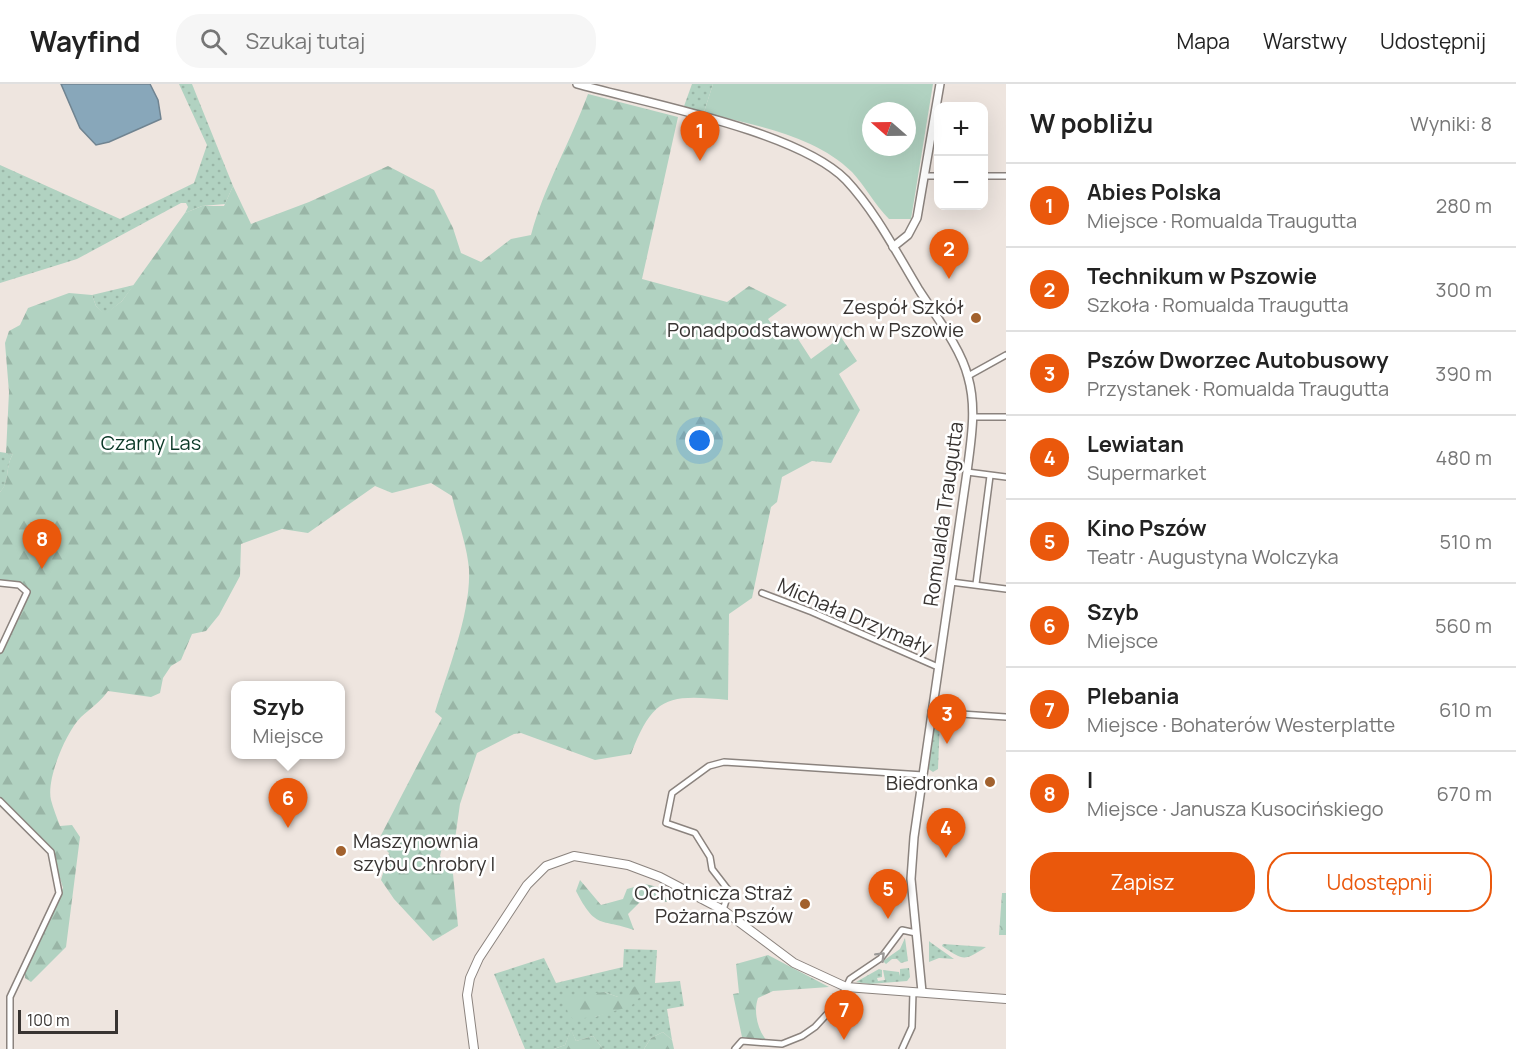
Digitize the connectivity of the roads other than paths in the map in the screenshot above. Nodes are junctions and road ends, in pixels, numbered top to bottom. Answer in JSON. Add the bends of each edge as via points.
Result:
{"nodes":[{"id":1,"x":577,"y":84,"type":"edge"},
{"id":2,"x":940,"y":84,"type":"edge"},
{"id":3,"x":925,"y":176,"type":"junction"},
{"id":4,"x":934,"y":176,"type":"edge"},
{"id":5,"x":988,"y":176,"type":"edge"},
{"id":6,"x":1006,"y":176,"type":"edge"},
{"id":7,"x":893,"y":247,"type":"junction"},
{"id":8,"x":1006,"y":355,"type":"edge"},
{"id":9,"x":968,"y":376,"type":"junction"},
{"id":10,"x":973,"y":417,"type":"junction"},
{"id":11,"x":1006,"y":417,"type":"edge"},
{"id":12,"x":967,"y":472,"type":"junction"},
{"id":13,"x":990,"y":476,"type":"junction"},
{"id":14,"x":1006,"y":477,"type":"edge"},
{"id":15,"x":951,"y":582,"type":"junction"},
{"id":16,"x":0,"y":583,"type":"edge"},
{"id":17,"x":976,"y":584,"type":"junction"},
{"id":18,"x":1006,"y":590,"type":"edge"},
{"id":19,"x":762,"y":593,"type":"dead end"},
{"id":20,"x":0,"y":650,"type":"edge"},
{"id":21,"x":938,"y":667,"type":"junction"},
{"id":22,"x":931,"y":712,"type":"junction"},
{"id":23,"x":1006,"y":717,"type":"edge"},
{"id":24,"x":923,"y":775,"type":"junction"},
{"id":25,"x":0,"y":801,"type":"edge"},
{"id":26,"x":723,"y":910,"type":"junction"},
{"id":27,"x":916,"y":933,"type":"junction"},
{"id":28,"x":846,"y":987,"type":"junction"},
{"id":29,"x":917,"y":992,"type":"junction"},
{"id":30,"x":1006,"y":999,"type":"edge"},
{"id":31,"x":10,"y":1049,"type":"edge"},
{"id":32,"x":474,"y":1049,"type":"edge"},
{"id":33,"x":735,"y":1049,"type":"edge"},
{"id":34,"x":902,"y":1049,"type":"edge"}],
"edges":[{"from":1,"to":7,"type":"street","name":"Romualda Traugutta","via":[[747,131],[810,155],[845,179],[870,209]]},
{"from":2,"to":3,"type":"street"},
{"from":3,"to":4,"type":"street"},
{"from":3,"to":7,"type":"street","via":[[915,224],[906,238]]},
{"from":5,"to":6,"type":"street"},
{"from":7,"to":9,"type":"street","name":"Romualda Traugutta"},
{"from":8,"to":9,"type":"street"},
{"from":9,"to":10,"type":"street","name":"Romualda Traugutta"},
{"from":10,"to":11,"type":"street"},
{"from":10,"to":12,"type":"street","name":"Romualda Traugutta"},
{"from":12,"to":13,"type":"street"},
{"from":12,"to":15,"type":"street","name":"Romualda Traugutta"},
{"from":13,"to":14,"type":"street"},
{"from":13,"to":17,"type":"street"},
{"from":15,"to":17,"type":"street"},
{"from":15,"to":21,"type":"street","name":"Romualda Traugutta"},
{"from":16,"to":20,"type":"street","via":[[19,585],[27,592]]},
{"from":17,"to":18,"type":"street"},
{"from":19,"to":21,"type":"street","name":"Michała Drzymały"},
{"from":21,"to":22,"type":"street","name":"Romualda Traugutta"},
{"from":22,"to":23,"type":"street"},
{"from":22,"to":24,"type":"street","name":"Romualda Traugutta"},
{"from":24,"to":26,"type":"street","via":[[724,762],[709,766],[672,793],[666,823],[695,833],[710,857],[712,870],[729,891]]},
{"from":24,"to":27,"type":"street","name":"Romualda Traugutta","via":[[911,879]]},
{"from":25,"to":31,"type":"street","via":[[51,852],[59,892],[10,997]]},
{"from":26,"to":28,"type":"main road","via":[[794,963]]},
{"from":26,"to":32,"type":"main road","via":[[628,865],[574,856],[546,866],[515,900],[470,978],[467,1005]]},
{"from":28,"to":27,"type":"street","one_way":true,"via":[[850,979],[881,958],[902,930]]},
{"from":27,"to":29,"type":"street","name":"Romualda Traugutta"},
{"from":28,"to":29,"type":"main road"},
{"from":28,"to":33,"type":"street","via":[[840,1000],[815,1027],[782,1044],[742,1041]]},
{"from":29,"to":30,"type":"main road"},
{"from":29,"to":34,"type":"street","via":[[912,1027]]}]}
